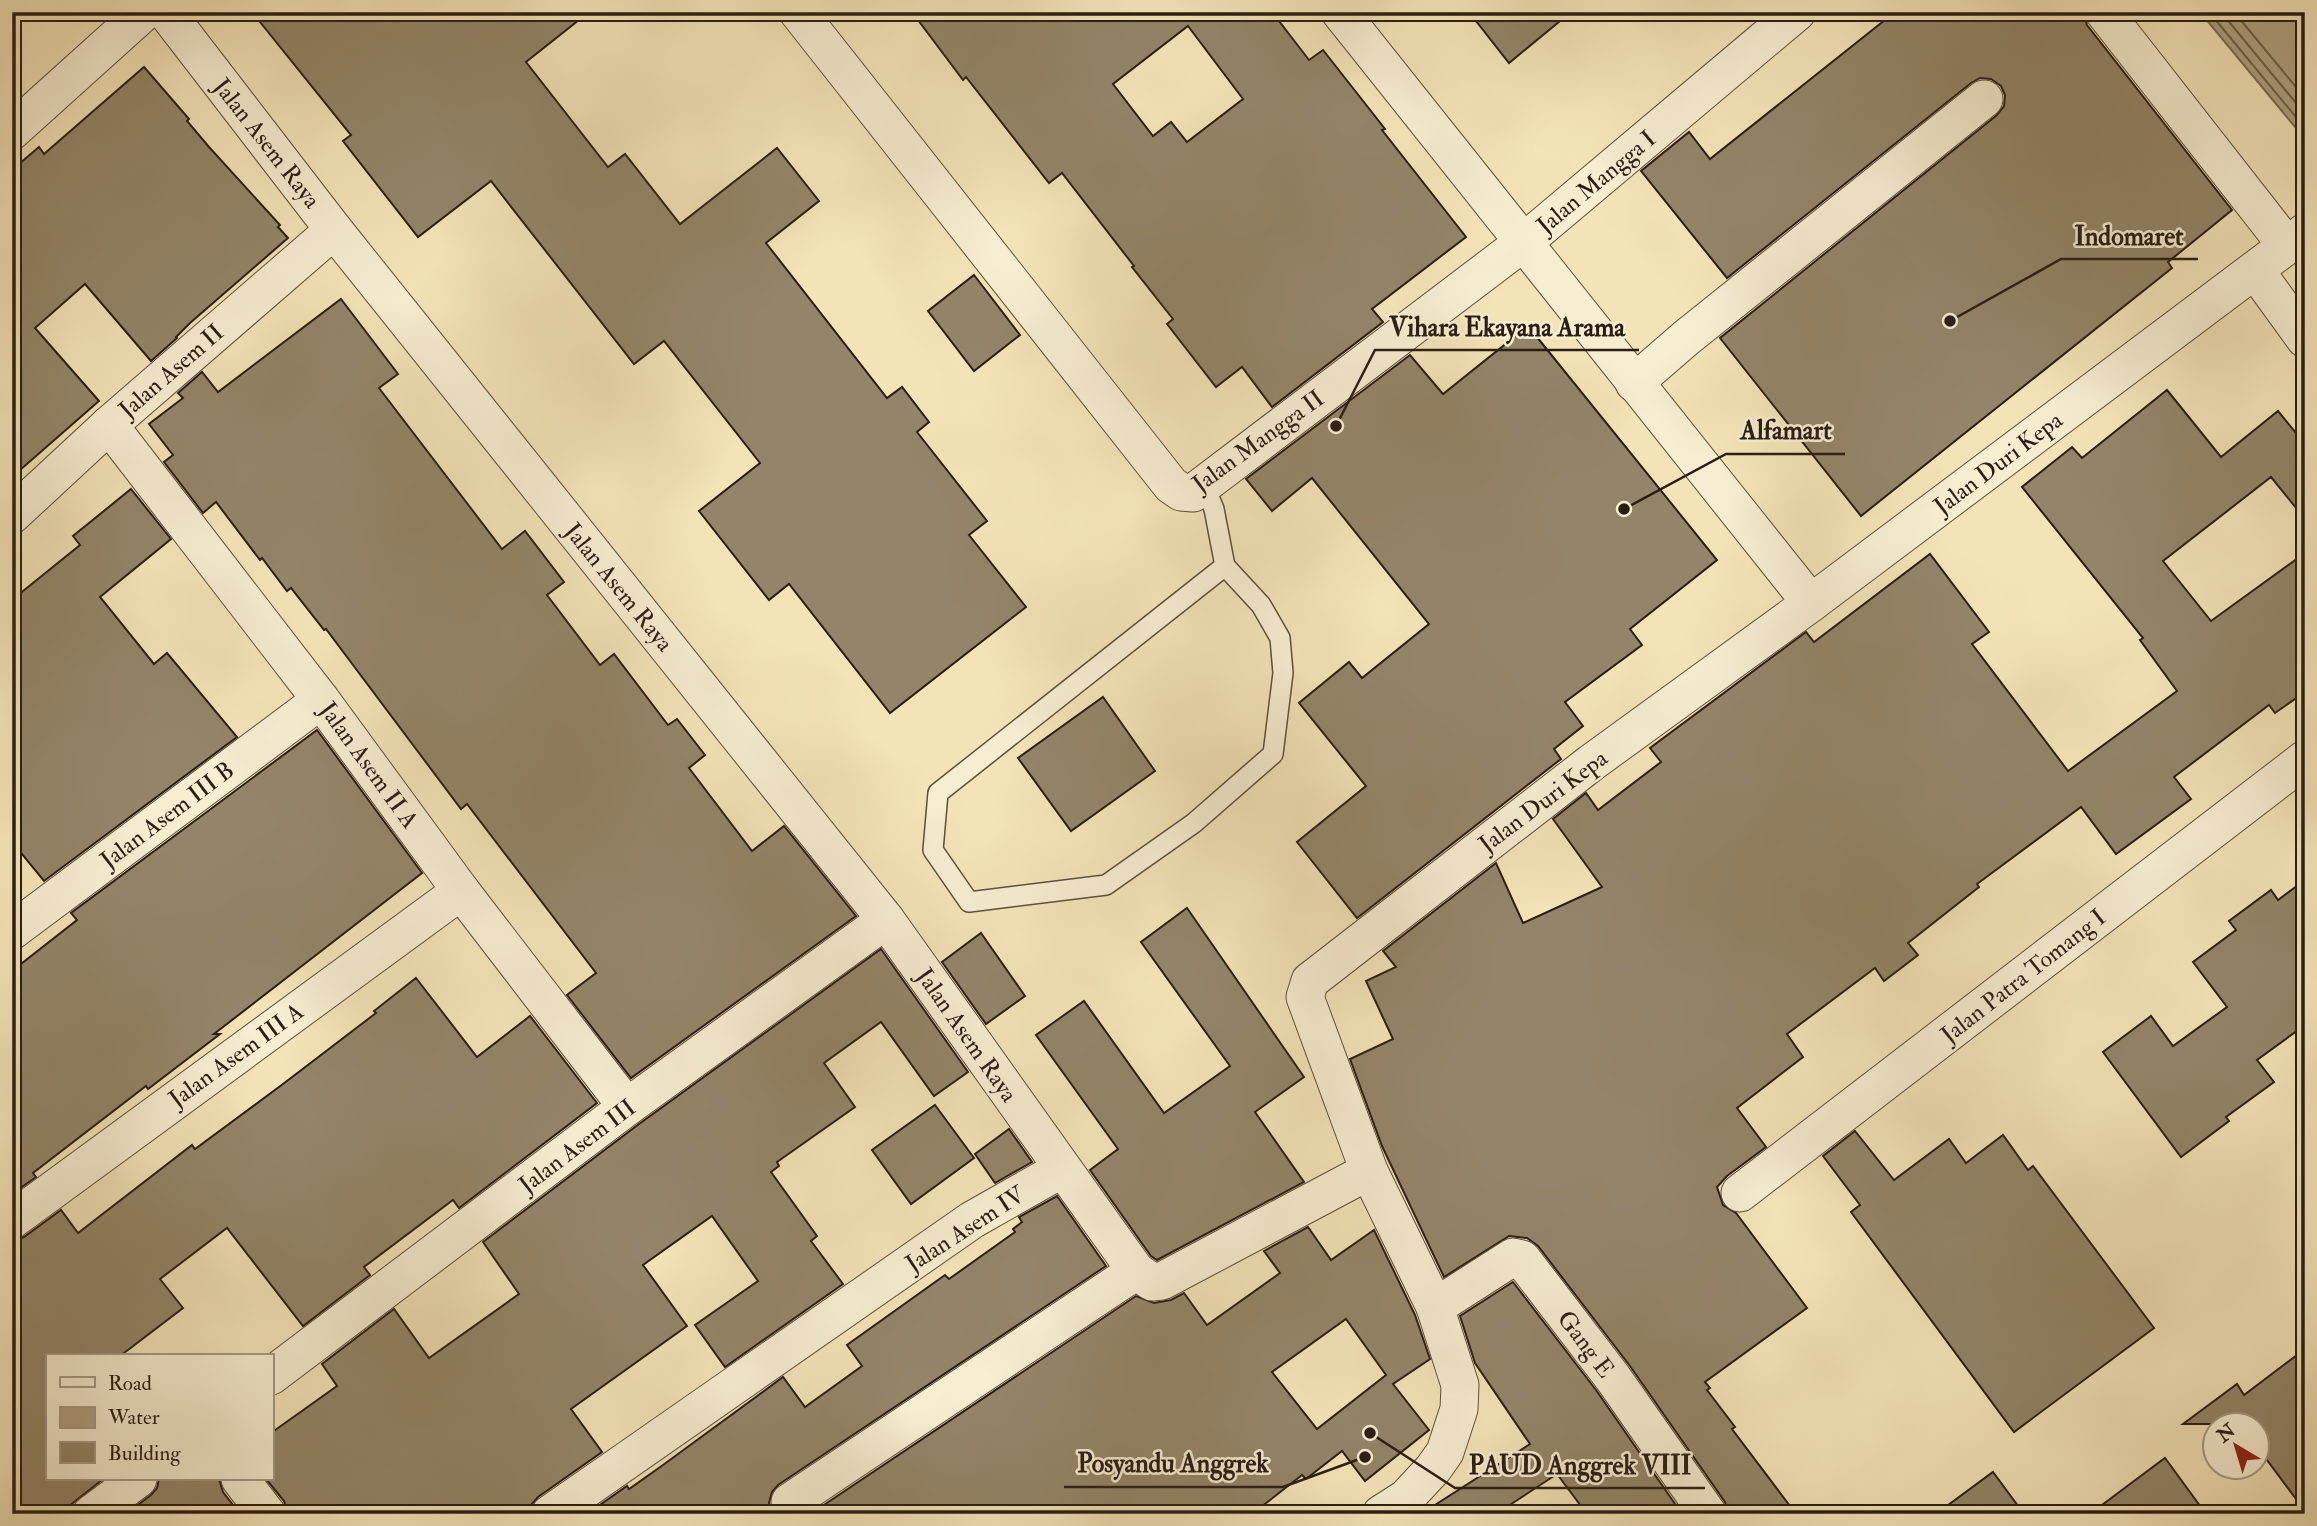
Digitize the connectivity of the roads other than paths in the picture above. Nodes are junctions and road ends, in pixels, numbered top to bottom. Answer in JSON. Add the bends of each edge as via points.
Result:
{"nodes":[{"id":1,"x":144,"y":12,"type":"edge"},
{"id":2,"x":166,"y":12,"type":"edge"},
{"id":3,"x":799,"y":12,"type":"edge"},
{"id":4,"x":1340,"y":12,"type":"edge"},
{"id":5,"x":1797,"y":12,"type":"edge"},
{"id":6,"x":2104,"y":12,"type":"edge"},
{"id":7,"x":1984,"y":99,"type":"dead end"},
{"id":8,"x":12,"y":131,"type":"edge"},
{"id":9,"x":334,"y":230,"type":"junction"},
{"id":10,"x":2296,"y":239,"type":"edge"},
{"id":11,"x":1524,"y":243,"type":"junction"},
{"id":12,"x":2255,"y":270,"type":"junction"},
{"id":13,"x":2305,"y":339,"type":"edge"},
{"id":14,"x":1634,"y":383,"type":"junction"},
{"id":15,"x":109,"y":425,"type":"junction"},
{"id":16,"x":1204,"y":485,"type":"junction"},
{"id":17,"x":12,"y":515,"type":"edge"},
{"id":18,"x":1225,"y":566,"type":"junction"},
{"id":19,"x":1811,"y":603,"type":"junction"},
{"id":20,"x":321,"y":700,"type":"junction"},
{"id":21,"x":2305,"y":759,"type":"edge"},
{"id":22,"x":461,"y":891,"type":"junction"},
{"id":23,"x":886,"y":920,"type":"junction"},
{"id":24,"x":12,"y":931,"type":"edge"},
{"id":25,"x":627,"y":1107,"type":"junction"},
{"id":26,"x":1062,"y":1169,"type":"junction"},
{"id":27,"x":1369,"y":1171,"type":"junction"},
{"id":28,"x":1741,"y":1193,"type":"dead end"},
{"id":29,"x":12,"y":1220,"type":"edge"},
{"id":30,"x":1136,"y":1271,"type":"junction"},
{"id":31,"x":1435,"y":1307,"type":"junction"},
{"id":32,"x":273,"y":1374,"type":"edge"},
{"id":33,"x":137,"y":1480,"type":"edge"},
{"id":34,"x":241,"y":1480,"type":"edge"},
{"id":35,"x":91,"y":1514,"type":"edge"},
{"id":36,"x":267,"y":1514,"type":"edge"},
{"id":37,"x":550,"y":1514,"type":"edge"},
{"id":38,"x":798,"y":1514,"type":"edge"},
{"id":39,"x":1381,"y":1514,"type":"edge"},
{"id":40,"x":1708,"y":1514,"type":"edge"}],
"edges":[{"from":1,"to":8,"type":"street"},
{"from":2,"to":9,"type":"street","name":"Jalan Asem Raya"},
{"from":3,"to":16,"type":"street","name":"Jalan Mangga II","via":[[1171,485],[1194,493]]},
{"from":4,"to":11,"type":"street","name":"Jalan Mangga I"},
{"from":5,"to":11,"type":"street","name":"Jalan Mangga I"},
{"from":6,"to":10,"type":"street"},
{"from":7,"to":14,"type":"street"},
{"from":9,"to":15,"type":"street","name":"Jalan Asem II"},
{"from":9,"to":23,"type":"street","name":"Jalan Asem Raya"},
{"from":10,"to":12,"type":"street","name":"Jalan Duri Kepa"},
{"from":11,"to":14,"type":"street"},
{"from":11,"to":16,"type":"street","name":"Jalan Mangga II"},
{"from":12,"to":13,"type":"street"},
{"from":12,"to":19,"type":"street","name":"Jalan Duri Kepa"},
{"from":14,"to":19,"type":"street"},
{"from":15,"to":17,"type":"street","name":"Jalan Asem II"},
{"from":15,"to":20,"type":"street","name":"Jalan Asem II A"},
{"from":16,"to":18,"type":"lane","via":[[1214,509]]},
{"from":18,"to":18,"type":"lane","via":[[1261,605],[1280,638],[1283,673],[1273,754],[1194,823],[1106,885],[969,902],[933,850],[938,793]]},
{"from":19,"to":27,"type":"street","name":"Jalan Duri Kepa","via":[[1591,763],[1310,981],[1305,997]]},
{"from":20,"to":22,"type":"street","name":"Jalan Asem II A"},
{"from":20,"to":24,"type":"street","name":"Jalan Asem III B"},
{"from":21,"to":28,"type":"street","name":"Jalan Patra Tomang I"},
{"from":22,"to":25,"type":"street","name":"Jalan Asem II A"},
{"from":22,"to":29,"type":"street","name":"Jalan Asem III A"},
{"from":23,"to":25,"type":"street","name":"Jalan Asem III"},
{"from":23,"to":26,"type":"street","name":"Jalan Asem Raya"},
{"from":25,"to":32,"type":"street","name":"Jalan Asem III"},
{"from":26,"to":30,"type":"street"},
{"from":26,"to":37,"type":"street","name":"Jalan Asem IV","via":[[972,1220]]},
{"from":27,"to":30,"type":"street","via":[[1162,1281],[1152,1282]]},
{"from":27,"to":31,"type":"street","name":"Jalan Duri Kepa"},
{"from":30,"to":38,"type":"street","via":[[790,1502]]},
{"from":31,"to":39,"type":"street","name":"Jalan Duri Kepa","via":[[1460,1385],[1459,1409],[1445,1451],[1433,1469],[1406,1497]]},
{"from":31,"to":40,"type":"street","name":"Gang E","via":[[1513,1257],[1522,1259]]},
{"from":33,"to":35,"type":"street"},
{"from":34,"to":36,"type":"street"}]}
